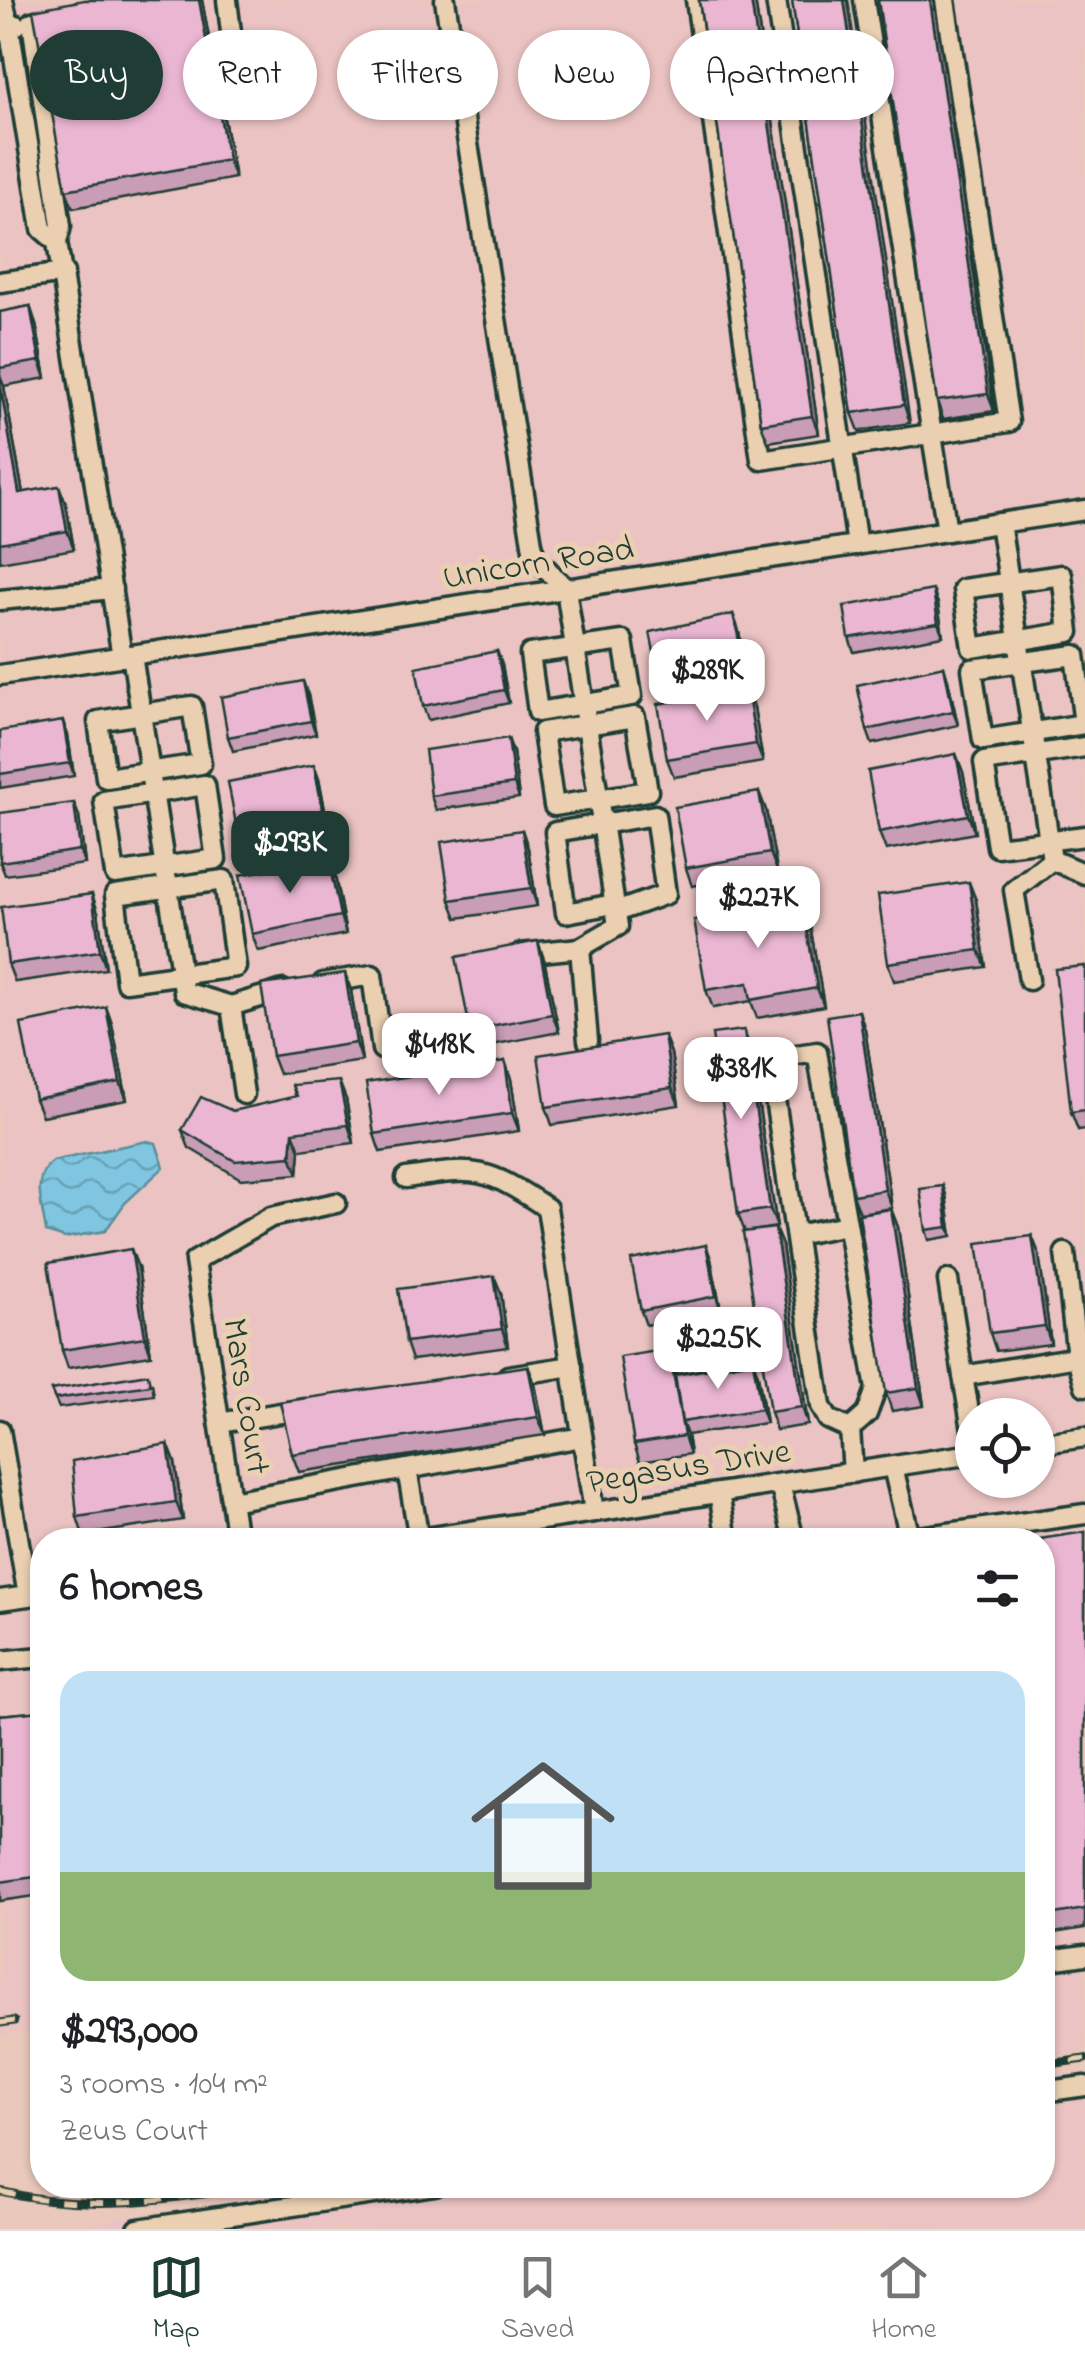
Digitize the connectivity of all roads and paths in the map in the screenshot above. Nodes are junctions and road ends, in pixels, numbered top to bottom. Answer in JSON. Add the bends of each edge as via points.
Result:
{"nodes":[{"id":1,"x":3,"y":0,"type":"edge"},
{"id":2,"x":227,"y":0,"type":"edge"},
{"id":3,"x":444,"y":0,"type":"edge"},
{"id":4,"x":696,"y":0,"type":"edge"},
{"id":5,"x":776,"y":0,"type":"edge"},
{"id":6,"x":864,"y":0,"type":"edge"},
{"id":7,"x":945,"y":0,"type":"edge"},
{"id":8,"x":10,"y":26,"type":"junction"},
{"id":9,"x":231,"y":30,"type":"edge"},
{"id":10,"x":57,"y":242,"type":"junction"},
{"id":11,"x":64,"y":273,"type":"junction"},
{"id":12,"x":0,"y":282,"type":"edge"},
{"id":13,"x":932,"y":435,"type":"junction"},
{"id":14,"x":843,"y":449,"type":"junction"},
{"id":15,"x":1085,"y":510,"type":"edge"},
{"id":16,"x":1000,"y":523,"type":"junction"},
{"id":17,"x":946,"y":531,"type":"junction"},
{"id":18,"x":857,"y":545,"type":"junction"},
{"id":19,"x":1010,"y":582,"type":"junction"},
{"id":20,"x":112,"y":589,"type":"junction"},
{"id":21,"x":566,"y":589,"type":"junction"},
{"id":22,"x":0,"y":600,"type":"edge"},
{"id":23,"x":1018,"y":641,"type":"junction"},
{"id":24,"x":575,"y":648,"type":"junction"},
{"id":25,"x":127,"y":656,"type":"junction"},
{"id":26,"x":1022,"y":662,"type":"junction"},
{"id":27,"x":0,"y":676,"type":"edge"},
{"id":28,"x":584,"y":705,"type":"junction"},
{"id":29,"x":142,"y":714,"type":"junction"},
{"id":30,"x":587,"y":724,"type":"junction"},
{"id":31,"x":1084,"y":724,"type":"edge"},
{"id":32,"x":1032,"y":731,"type":"junction"},
{"id":33,"x":1085,"y":747,"type":"edge"},
{"id":34,"x":1036,"y":754,"type":"junction"},
{"id":35,"x":150,"y":772,"type":"junction"},
{"id":36,"x":154,"y":793,"type":"junction"},
{"id":37,"x":598,"y":798,"type":"junction"},
{"id":38,"x":602,"y":824,"type":"junction"},
{"id":39,"x":1085,"y":836,"type":"edge"},
{"id":40,"x":1050,"y":851,"type":"junction"},
{"id":41,"x":165,"y":868,"type":"junction"},
{"id":42,"x":1081,"y":869,"type":"edge"},
{"id":43,"x":168,"y":888,"type":"junction"},
{"id":44,"x":616,"y":914,"type":"junction"},
{"id":45,"x":580,"y":948,"type":"junction"},
{"id":46,"x":493,"y":957,"type":"edge"},
{"id":47,"x":1029,"y":980,"type":"dead end"},
{"id":48,"x":183,"y":984,"type":"junction"},
{"id":49,"x":232,"y":1006,"type":"junction"},
{"id":50,"x":588,"y":1040,"type":"dead end"},
{"id":51,"x":382,"y":1049,"type":"dead end"},
{"id":52,"x":244,"y":1094,"type":"dead end"},
{"id":53,"x":406,"y":1178,"type":"dead end"},
{"id":54,"x":336,"y":1203,"type":"dead end"},
{"id":55,"x":847,"y":1226,"type":"junction"},
{"id":56,"x":796,"y":1235,"type":"junction"},
{"id":57,"x":1065,"y":1253,"type":"dead end"},
{"id":58,"x":948,"y":1280,"type":"dead end"},
{"id":59,"x":1077,"y":1357,"type":"junction"},
{"id":60,"x":572,"y":1366,"type":"junction"},
{"id":61,"x":963,"y":1376,"type":"junction"},
{"id":62,"x":482,"y":1380,"type":"edge"},
{"id":63,"x":1085,"y":1386,"type":"edge"},
{"id":64,"x":967,"y":1398,"type":"edge"},
{"id":65,"x":333,"y":1404,"type":"edge"},
{"id":66,"x":219,"y":1423,"type":"junction"},
{"id":67,"x":850,"y":1429,"type":"junction"},
{"id":68,"x":0,"y":1430,"type":"edge"},
{"id":69,"x":582,"y":1437,"type":"junction"},
{"id":70,"x":1085,"y":1437,"type":"edge"},
{"id":71,"x":1055,"y":1441,"type":"edge"},
{"id":72,"x":2,"y":1454,"type":"edge"},
{"id":73,"x":955,"y":1457,"type":"edge"},
{"id":74,"x":893,"y":1466,"type":"junction"},
{"id":75,"x":407,"y":1469,"type":"junction"},
{"id":76,"x":853,"y":1473,"type":"junction"},
{"id":77,"x":780,"y":1484,"type":"junction"},
{"id":78,"x":719,"y":1493,"type":"junction"},
{"id":79,"x":231,"y":1501,"type":"junction"},
{"id":80,"x":6,"y":1505,"type":"edge"},
{"id":81,"x":594,"y":1512,"type":"junction"},
{"id":82,"x":1085,"y":1514,"type":"edge"},
{"id":83,"x":557,"y":1518,"type":"junction"},
{"id":84,"x":235,"y":1528,"type":"edge"},
{"id":85,"x":414,"y":1528,"type":"edge"},
{"id":86,"x":511,"y":1528,"type":"edge"},
{"id":87,"x":552,"y":1528,"type":"edge"},
{"id":88,"x":725,"y":1528,"type":"edge"},
{"id":89,"x":791,"y":1528,"type":"edge"},
{"id":90,"x":902,"y":1528,"type":"edge"},
{"id":91,"x":984,"y":1528,"type":"edge"},
{"id":92,"x":30,"y":1580,"type":"edge"},
{"id":93,"x":30,"y":1597,"type":"edge"},
{"id":94,"x":0,"y":1600,"type":"edge"},
{"id":95,"x":30,"y":1658,"type":"edge"},
{"id":96,"x":0,"y":1661,"type":"edge"},
{"id":97,"x":1085,"y":1955,"type":"edge"},
{"id":98,"x":1055,"y":1959,"type":"edge"},
{"id":99,"x":1085,"y":2086,"type":"edge"},
{"id":100,"x":1055,"y":2090,"type":"edge"},
{"id":101,"x":347,"y":2198,"type":"edge"},
{"id":102,"x":138,"y":2229,"type":"edge"}],
"edges":[{"from":1,"to":8,"type":"street"},
{"from":2,"to":9,"type":"street"},
{"from":3,"to":21,"type":"street","via":[[534,556]]},
{"from":4,"to":14,"type":"street","via":[[761,460]]},
{"from":5,"to":14,"type":"street"},
{"from":6,"to":13,"type":"street"},
{"from":7,"to":13,"type":"street","via":[[1010,422]]},
{"from":8,"to":10,"type":"street","via":[[42,229]]},
{"from":8,"to":10,"type":"street","via":[[39,20],[61,226]]},
{"from":10,"to":11,"type":"street"},
{"from":11,"to":12,"type":"street"},
{"from":11,"to":20,"type":"street"},
{"from":13,"to":14,"type":"street"},
{"from":13,"to":17,"type":"street"},
{"from":14,"to":18,"type":"street"},
{"from":15,"to":16,"type":"street","name":"Unicorn Road"},
{"from":16,"to":17,"type":"street","name":"Unicorn Road"},
{"from":16,"to":19,"type":"street"},
{"from":17,"to":18,"type":"street","name":"Unicorn Road"},
{"from":18,"to":21,"type":"street","name":"Unicorn Road"},
{"from":19,"to":23,"type":"street"},
{"from":19,"to":23,"type":"street","via":[[963,590],[972,648]]},
{"from":19,"to":23,"type":"street","via":[[1062,574],[1069,632]]},
{"from":20,"to":22,"type":"street"},
{"from":20,"to":25,"type":"street"},
{"from":21,"to":24,"type":"street"},
{"from":21,"to":25,"type":"street","name":"Unicorn Road"},
{"from":23,"to":26,"type":"street"},
{"from":24,"to":28,"type":"street"},
{"from":24,"to":28,"type":"street","via":[[530,654],[538,712]]},
{"from":24,"to":28,"type":"street","via":[[624,641],[632,696]]},
{"from":25,"to":27,"type":"street","name":"Unicorn Road"},
{"from":25,"to":29,"type":"street"},
{"from":26,"to":31,"type":"street","via":[[1075,655]]},
{"from":26,"to":32,"type":"street"},
{"from":26,"to":32,"type":"street","via":[[972,669],[983,740]]},
{"from":28,"to":30,"type":"street"},
{"from":29,"to":35,"type":"street"},
{"from":29,"to":35,"type":"street","via":[[98,722],[106,778]]},
{"from":29,"to":35,"type":"street","via":[[192,706],[201,764]]},
{"from":30,"to":37,"type":"street"},
{"from":30,"to":37,"type":"street","via":[[543,732],[554,806]]},
{"from":30,"to":37,"type":"street","via":[[636,717],[648,791]]},
{"from":31,"to":32,"type":"street"},
{"from":32,"to":34,"type":"street"},
{"from":33,"to":34,"type":"street"},
{"from":34,"to":40,"type":"street"},
{"from":34,"to":40,"type":"street","via":[[984,762],[998,848]]},
{"from":35,"to":36,"type":"street"},
{"from":36,"to":41,"type":"street"},
{"from":36,"to":41,"type":"street","via":[[104,801],[112,856],[115,874]]},
{"from":36,"to":41,"type":"street","via":[[205,785],[216,859]]},
{"from":37,"to":38,"type":"street"},
{"from":38,"to":44,"type":"street"},
{"from":38,"to":44,"type":"street","via":[[555,832],[566,913]]},
{"from":38,"to":44,"type":"street","via":[[655,815],[666,894]]},
{"from":39,"to":40,"type":"street"},
{"from":40,"to":42,"type":"street"},
{"from":40,"to":47,"type":"street","via":[[1014,890]]},
{"from":41,"to":43,"type":"street"},
{"from":43,"to":48,"type":"street"},
{"from":43,"to":48,"type":"street","via":[[114,896],[126,982]]},
{"from":43,"to":48,"type":"street","via":[[224,880],[236,967]]},
{"from":44,"to":45,"type":"street"},
{"from":45,"to":46,"type":"street"},
{"from":45,"to":50,"type":"street"},
{"from":48,"to":49,"type":"street"},
{"from":49,"to":51,"type":"street","via":[[265,992],[372,975]]},
{"from":49,"to":52,"type":"street"},
{"from":53,"to":60,"type":"street","via":[[471,1169],[510,1183],[548,1208]]},
{"from":54,"to":66,"type":"street","name":"Mars Court","via":[[272,1217],[194,1261]]},
{"from":55,"to":56,"type":"street"},
{"from":55,"to":56,"type":"street","via":[[817,1052],[770,1059]]},
{"from":55,"to":67,"type":"street","via":[[876,1390]]},
{"from":56,"to":67,"type":"street","via":[[821,1406],[828,1419]]},
{"from":57,"to":59,"type":"street"},
{"from":58,"to":61,"type":"street"},
{"from":59,"to":61,"type":"street"},
{"from":59,"to":63,"type":"street"},
{"from":60,"to":62,"type":"street"},
{"from":60,"to":69,"type":"street"},
{"from":61,"to":64,"type":"street"},
{"from":65,"to":66,"type":"street"},
{"from":66,"to":79,"type":"street","name":"Mars Court"},
{"from":67,"to":76,"type":"street"},
{"from":68,"to":72,"type":"street"},
{"from":69,"to":75,"type":"street"},
{"from":69,"to":81,"type":"street"},
{"from":70,"to":71,"type":"street"},
{"from":72,"to":80,"type":"street"},
{"from":73,"to":74,"type":"street","name":"Pegasus Drive"},
{"from":74,"to":76,"type":"street","name":"Pegasus Drive"},
{"from":74,"to":90,"type":"street"},
{"from":75,"to":79,"type":"street"},
{"from":75,"to":85,"type":"street"},
{"from":76,"to":77,"type":"street","name":"Pegasus Drive"},
{"from":77,"to":78,"type":"street","name":"Pegasus Drive"},
{"from":77,"to":89,"type":"street"},
{"from":78,"to":81,"type":"street","name":"Pegasus Drive"},
{"from":78,"to":88,"type":"street"},
{"from":79,"to":84,"type":"street","name":"Mars Court"},
{"from":80,"to":92,"type":"street"},
{"from":81,"to":83,"type":"street","name":"Pegasus Drive"},
{"from":82,"to":91,"type":"street"},
{"from":83,"to":86,"type":"street","name":"Pegasus Drive"},
{"from":83,"to":87,"type":"street"},
{"from":93,"to":94,"type":"street"},
{"from":95,"to":96,"type":"street"},
{"from":97,"to":98,"type":"street"},
{"from":99,"to":100,"type":"street"},
{"from":101,"to":102,"type":"street"}]}
